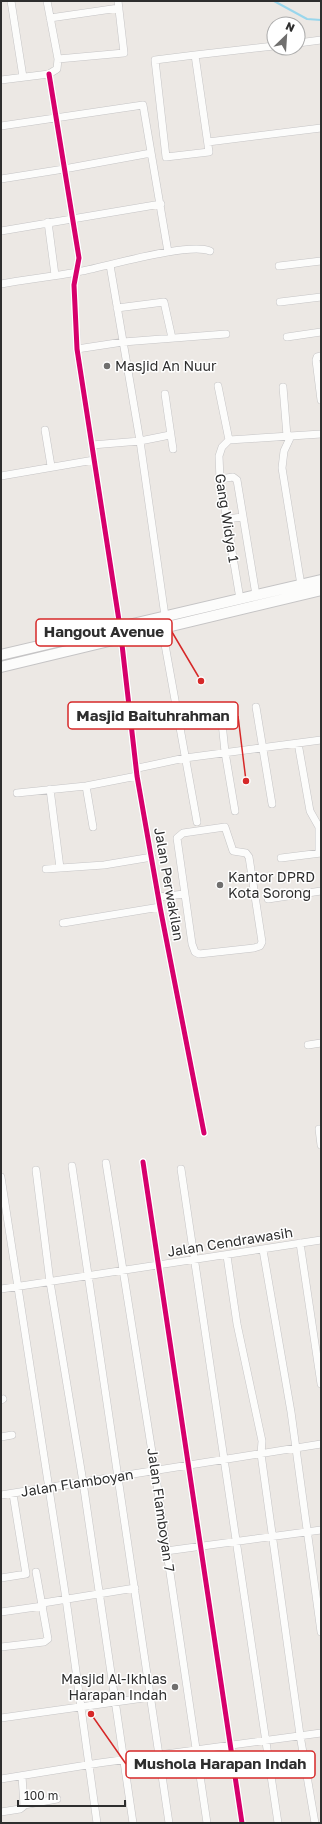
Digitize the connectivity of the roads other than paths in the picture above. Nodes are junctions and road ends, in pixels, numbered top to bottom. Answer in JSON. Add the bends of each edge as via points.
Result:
{"nodes":[{"id":1,"x":11,"y":1,"type":"edge"},
{"id":2,"x":47,"y":1,"type":"edge"},
{"id":3,"x":118,"y":5,"type":"edge"},
{"id":4,"x":50,"y":18,"type":"junction"},
{"id":5,"x":321,"y":40,"type":"edge"},
{"id":6,"x":306,"y":42,"type":"edge"},
{"id":7,"x":266,"y":47,"type":"edge"},
{"id":8,"x":195,"y":56,"type":"junction"},
{"id":9,"x":58,"y":59,"type":"junction"},
{"id":10,"x":49,"y":74,"type":"junction"},
{"id":11,"x":23,"y":77,"type":"junction"},
{"id":12,"x":1,"y":80,"type":"edge"},
{"id":13,"x":57,"y":118,"type":"junction"},
{"id":14,"x":1,"y":126,"type":"edge"},
{"id":15,"x":321,"y":128,"type":"edge"},
{"id":16,"x":208,"y":142,"type":"junction"},
{"id":17,"x":151,"y":153,"type":"junction"},
{"id":18,"x":64,"y":169,"type":"junction"},
{"id":19,"x":1,"y":179,"type":"edge"},
{"id":20,"x":161,"y":204,"type":"junction"},
{"id":21,"x":73,"y":218,"type":"junction"},
{"id":22,"x":48,"y":222,"type":"junction"},
{"id":23,"x":1,"y":230,"type":"edge"},
{"id":24,"x":210,"y":251,"type":"dead end"},
{"id":25,"x":168,"y":252,"type":"junction"},
{"id":26,"x":321,"y":261,"type":"edge"},
{"id":27,"x":110,"y":266,"type":"junction"},
{"id":28,"x":279,"y":266,"type":"dead end"},
{"id":29,"x":76,"y":272,"type":"junction"},
{"id":30,"x":56,"y":275,"type":"junction"},
{"id":31,"x":1,"y":284,"type":"edge"},
{"id":32,"x":321,"y":296,"type":"edge"},
{"id":33,"x":280,"y":302,"type":"dead end"},
{"id":34,"x":117,"y":308,"type":"junction"},
{"id":35,"x":321,"y":332,"type":"edge"},
{"id":36,"x":226,"y":334,"type":"dead end"},
{"id":37,"x":287,"y":337,"type":"dead end"},
{"id":38,"x":172,"y":338,"type":"junction"},
{"id":39,"x":123,"y":342,"type":"junction"},
{"id":40,"x":77,"y":349,"type":"junction"},
{"id":41,"x":321,"y":356,"type":"edge"},
{"id":42,"x":218,"y":386,"type":"dead end"},
{"id":43,"x":283,"y":387,"type":"dead end"},
{"id":44,"x":166,"y":394,"type":"dead end"},
{"id":45,"x":321,"y":400,"type":"edge"},
{"id":46,"x":45,"y":430,"type":"dead end"},
{"id":47,"x":321,"y":434,"type":"edge"},
{"id":48,"x":170,"y":435,"type":"junction"},
{"id":49,"x":289,"y":436,"type":"junction"},
{"id":50,"x":229,"y":440,"type":"junction"},
{"id":51,"x":140,"y":441,"type":"junction"},
{"id":52,"x":92,"y":445,"type":"junction"},
{"id":53,"x":173,"y":449,"type":"dead end"},
{"id":54,"x":94,"y":460,"type":"junction"},
{"id":55,"x":51,"y":466,"type":"junction"},
{"id":56,"x":1,"y":476,"type":"edge"},
{"id":57,"x":220,"y":478,"type":"junction"},
{"id":58,"x":242,"y":517,"type":"junction"},
{"id":59,"x":227,"y":519,"type":"junction"},
{"id":60,"x":321,"y":580,"type":"edge"},
{"id":61,"x":301,"y":585,"type":"junction"},
{"id":62,"x":321,"y":590,"type":"edge"},
{"id":63,"x":256,"y":595,"type":"junction"},
{"id":64,"x":240,"y":599,"type":"junction"},
{"id":65,"x":165,"y":616,"type":"junction"},
{"id":66,"x":120,"y":627,"type":"junction"},
{"id":67,"x":162,"y":628,"type":"junction"},
{"id":68,"x":121,"y":638,"type":"junction"},
{"id":69,"x":1,"y":655,"type":"edge"},
{"id":70,"x":1,"y":667,"type":"edge"},
{"id":71,"x":256,"y":707,"type":"dead end"},
{"id":72,"x":221,"y":713,"type":"dead end"},
{"id":73,"x":321,"y":740,"type":"edge"},
{"id":74,"x":298,"y":743,"type":"junction"},
{"id":75,"x":262,"y":748,"type":"junction"},
{"id":76,"x":225,"y":752,"type":"junction"},
{"id":77,"x":185,"y":758,"type":"junction"},
{"id":78,"x":138,"y":768,"type":"junction"},
{"id":79,"x":137,"y":776,"type":"junction"},
{"id":80,"x":86,"y":786,"type":"junction"},
{"id":81,"x":50,"y":789,"type":"junction"},
{"id":82,"x":17,"y":793,"type":"dead end"},
{"id":83,"x":272,"y":804,"type":"dead end"},
{"id":84,"x":235,"y":810,"type":"dead end"},
{"id":85,"x":197,"y":822,"type":"dead end"},
{"id":86,"x":93,"y":828,"type":"dead end"},
{"id":87,"x":320,"y":853,"type":"edge"},
{"id":88,"x":152,"y":857,"type":"junction"},
{"id":89,"x":280,"y":858,"type":"dead end"},
{"id":90,"x":60,"y":868,"type":"junction"},
{"id":91,"x":46,"y":869,"type":"dead end"},
{"id":92,"x":321,"y":891,"type":"edge"},
{"id":93,"x":184,"y":894,"type":"junction"},
{"id":94,"x":159,"y":897,"type":"junction"},
{"id":95,"x":268,"y":899,"type":"dead end"},
{"id":96,"x":160,"y":906,"type":"junction"},
{"id":97,"x":63,"y":923,"type":"dead end"},
{"id":98,"x":321,"y":1043,"type":"edge"},
{"id":99,"x":308,"y":1045,"type":"dead end"},
{"id":100,"x":319,"y":1129,"type":"dead end"},
{"id":101,"x":204,"y":1133,"type":"dead end"},
{"id":102,"x":321,"y":1145,"type":"edge"},
{"id":103,"x":143,"y":1162,"type":"dead end"},
{"id":104,"x":106,"y":1163,"type":"dead end"},
{"id":105,"x":72,"y":1166,"type":"dead end"},
{"id":106,"x":181,"y":1169,"type":"dead end"},
{"id":107,"x":36,"y":1170,"type":"dead end"},
{"id":108,"x":1,"y":1177,"type":"edge"},
{"id":109,"x":321,"y":1240,"type":"edge"},
{"id":110,"x":300,"y":1243,"type":"junction"},
{"id":111,"x":263,"y":1250,"type":"junction"},
{"id":112,"x":227,"y":1256,"type":"junction"},
{"id":113,"x":194,"y":1260,"type":"junction"},
{"id":114,"x":158,"y":1266,"type":"junction"},
{"id":115,"x":124,"y":1271,"type":"junction"},
{"id":116,"x":89,"y":1277,"type":"junction"},
{"id":117,"x":50,"y":1282,"type":"junction"},
{"id":118,"x":17,"y":1287,"type":"junction"},
{"id":119,"x":1,"y":1289,"type":"edge"},
{"id":120,"x":321,"y":1384,"type":"edge"},
{"id":121,"x":12,"y":1435,"type":"dead end"},
{"id":122,"x":1,"y":1437,"type":"edge"},
{"id":123,"x":321,"y":1444,"type":"edge"},
{"id":124,"x":296,"y":1447,"type":"junction"},
{"id":125,"x":261,"y":1454,"type":"junction"},
{"id":126,"x":224,"y":1460,"type":"junction"},
{"id":127,"x":189,"y":1466,"type":"junction"},
{"id":128,"x":155,"y":1471,"type":"junction"},
{"id":129,"x":119,"y":1476,"type":"junction"},
{"id":130,"x":83,"y":1482,"type":"junction"},
{"id":131,"x":48,"y":1488,"type":"junction"},
{"id":132,"x":13,"y":1494,"type":"junction"},
{"id":133,"x":1,"y":1495,"type":"edge"},
{"id":134,"x":321,"y":1530,"type":"edge"},
{"id":135,"x":307,"y":1532,"type":"junction"},
{"id":136,"x":272,"y":1537,"type":"junction"},
{"id":137,"x":236,"y":1541,"type":"junction"},
{"id":138,"x":201,"y":1546,"type":"junction"},
{"id":139,"x":166,"y":1551,"type":"junction"},
{"id":140,"x":36,"y":1572,"type":"dead end"},
{"id":141,"x":1,"y":1578,"type":"edge"},
{"id":142,"x":135,"y":1588,"type":"junction"},
{"id":143,"x":100,"y":1593,"type":"junction"},
{"id":144,"x":66,"y":1599,"type":"junction"},
{"id":145,"x":43,"y":1604,"type":"junction"},
{"id":146,"x":1,"y":1612,"type":"edge"},
{"id":147,"x":321,"y":1632,"type":"edge"},
{"id":148,"x":1,"y":1647,"type":"edge"},
{"id":149,"x":151,"y":1697,"type":"junction"},
{"id":150,"x":116,"y":1701,"type":"junction"},
{"id":151,"x":80,"y":1706,"type":"junction"},
{"id":152,"x":1,"y":1718,"type":"edge"},
{"id":153,"x":321,"y":1733,"type":"edge"},
{"id":154,"x":300,"y":1735,"type":"junction"},
{"id":155,"x":266,"y":1740,"type":"junction"},
{"id":156,"x":230,"y":1744,"type":"junction"},
{"id":157,"x":195,"y":1749,"type":"junction"},
{"id":158,"x":159,"y":1754,"type":"junction"},
{"id":159,"x":123,"y":1759,"type":"junction"},
{"id":160,"x":89,"y":1765,"type":"junction"},
{"id":161,"x":22,"y":1776,"type":"junction"},
{"id":162,"x":1,"y":1779,"type":"edge"},
{"id":163,"x":57,"y":1799,"type":"dead end"},
{"id":164,"x":24,"y":1805,"type":"junction"},
{"id":165,"x":1,"y":1812,"type":"edge"},
{"id":166,"x":98,"y":1823,"type":"edge"},
{"id":167,"x":133,"y":1823,"type":"edge"},
{"id":168,"x":169,"y":1823,"type":"edge"},
{"id":169,"x":207,"y":1823,"type":"edge"},
{"id":170,"x":242,"y":1823,"type":"edge"},
{"id":171,"x":278,"y":1823,"type":"edge"},
{"id":172,"x":315,"y":1823,"type":"edge"}],
"edges":[{"from":1,"to":11,"type":"street"},
{"from":2,"to":4,"type":"street"},
{"from":3,"to":4,"type":"street"},
{"from":3,"to":9,"type":"street","via":[[124,53]]},
{"from":4,"to":9,"type":"street"},
{"from":5,"to":6,"type":"street"},
{"from":7,"to":8,"type":"street"},
{"from":8,"to":16,"type":"street"},
{"from":8,"to":16,"type":"street","via":[[155,60],[166,157],[209,152]]},
{"from":9,"to":10,"type":"street","via":[[57,69]]},
{"from":10,"to":11,"type":"street"},
{"from":10,"to":13,"type":"street","name":"Jalan Perwakilan"},
{"from":11,"to":12,"type":"street"},
{"from":13,"to":14,"type":"street"},
{"from":13,"to":17,"type":"street","via":[[142,104]]},
{"from":13,"to":18,"type":"street","name":"Jalan Perwakilan"},
{"from":15,"to":16,"type":"street"},
{"from":17,"to":18,"type":"street"},
{"from":17,"to":20,"type":"street"},
{"from":18,"to":19,"type":"street"},
{"from":18,"to":21,"type":"street","name":"Jalan Perwakilan"},
{"from":20,"to":21,"type":"street"},
{"from":20,"to":25,"type":"street"},
{"from":21,"to":22,"type":"street"},
{"from":21,"to":29,"type":"street","name":"Jalan Perwakilan","via":[[79,258]]},
{"from":22,"to":23,"type":"street"},
{"from":22,"to":30,"type":"street"},
{"from":24,"to":25,"type":"street","via":[[200,248]]},
{"from":25,"to":27,"type":"street"},
{"from":26,"to":28,"type":"street"},
{"from":27,"to":29,"type":"street"},
{"from":27,"to":34,"type":"street"},
{"from":29,"to":30,"type":"street"},
{"from":29,"to":40,"type":"street","name":"Jalan Perwakilan","via":[[74,285]]},
{"from":30,"to":31,"type":"street"},
{"from":32,"to":33,"type":"street"},
{"from":34,"to":38,"type":"street","via":[[164,302]]},
{"from":34,"to":39,"type":"street"},
{"from":35,"to":37,"type":"street"},
{"from":36,"to":38,"type":"street"},
{"from":38,"to":39,"type":"street"},
{"from":39,"to":40,"type":"street"},
{"from":39,"to":51,"type":"street"},
{"from":40,"to":52,"type":"street","name":"Jalan Perwakilan"},
{"from":41,"to":45,"type":"street","via":[[316,360]]},
{"from":42,"to":50,"type":"street"},
{"from":43,"to":49,"type":"street"},
{"from":44,"to":48,"type":"street"},
{"from":46,"to":55,"type":"street"},
{"from":47,"to":49,"type":"street"},
{"from":48,"to":51,"type":"street"},
{"from":48,"to":53,"type":"street"},
{"from":49,"to":50,"type":"street"},
{"from":49,"to":61,"type":"street","via":[[282,468]]},
{"from":50,"to":57,"type":"street","name":"Gang Widya 1","via":[[219,453]]},
{"from":51,"to":52,"type":"street"},
{"from":51,"to":65,"type":"street"},
{"from":52,"to":54,"type":"street","name":"Jalan Perwakilan"},
{"from":54,"to":55,"type":"street"},
{"from":54,"to":66,"type":"street","name":"Jalan Perwakilan"},
{"from":55,"to":56,"type":"street"},
{"from":57,"to":58,"type":"street","via":[[237,479]]},
{"from":57,"to":59,"type":"street","name":"Gang Widya 1"},
{"from":58,"to":59,"type":"street"},
{"from":58,"to":63,"type":"street"},
{"from":59,"to":64,"type":"street","name":"Gang Widya 1"},
{"from":60,"to":61,"type":"main road"},
{"from":61,"to":63,"type":"main road"},
{"from":62,"to":67,"type":"main road"},
{"from":63,"to":64,"type":"main road"},
{"from":64,"to":65,"type":"main road"},
{"from":65,"to":66,"type":"main road"},
{"from":66,"to":68,"type":"street","name":"Jalan Perwakilan"},
{"from":66,"to":69,"type":"main road"},
{"from":67,"to":68,"type":"main road"},
{"from":67,"to":77,"type":"street"},
{"from":68,"to":70,"type":"main road"},
{"from":68,"to":78,"type":"street","name":"Jalan Perwakilan"},
{"from":71,"to":75,"type":"street"},
{"from":72,"to":76,"type":"street"},
{"from":73,"to":74,"type":"street"},
{"from":74,"to":75,"type":"street"},
{"from":74,"to":87,"type":"street","via":[[310,811],[319,827]]},
{"from":75,"to":76,"type":"street"},
{"from":75,"to":83,"type":"street"},
{"from":76,"to":77,"type":"street"},
{"from":76,"to":84,"type":"street"},
{"from":77,"to":78,"type":"street"},
{"from":77,"to":85,"type":"street"},
{"from":78,"to":79,"type":"street","name":"Jalan Perwakilan"},
{"from":79,"to":80,"type":"street"},
{"from":79,"to":88,"type":"street","name":"Jalan Perwakilan"},
{"from":80,"to":81,"type":"street"},
{"from":80,"to":86,"type":"street"},
{"from":81,"to":82,"type":"street"},
{"from":81,"to":90,"type":"street"},
{"from":87,"to":89,"type":"street"},
{"from":88,"to":90,"type":"street","via":[[104,865]]},
{"from":88,"to":94,"type":"street","name":"Jalan Perwakilan"},
{"from":90,"to":91,"type":"street"},
{"from":92,"to":95,"type":"street"},
{"from":93,"to":93,"type":"street","via":[[177,837],[183,832],[225,827],[233,851],[249,857],[261,944],[254,948],[201,954],[195,952]]},
{"from":93,"to":94,"type":"street"},
{"from":94,"to":96,"type":"street","name":"Jalan Perwakilan"},
{"from":96,"to":97,"type":"street"},
{"from":96,"to":101,"type":"street","name":"Jalan Perwakilan"},
{"from":98,"to":99,"type":"street"},
{"from":100,"to":102,"type":"street"},
{"from":103,"to":114,"type":"street"},
{"from":104,"to":115,"type":"street","name":"Jalan Flamboyan 7"},
{"from":105,"to":116,"type":"street"},
{"from":106,"to":113,"type":"street"},
{"from":107,"to":117,"type":"street"},
{"from":108,"to":118,"type":"street"},
{"from":109,"to":110,"type":"street","name":"Jalan Cendrawasih"},
{"from":110,"to":111,"type":"street","name":"Jalan Cendrawasih"},
{"from":110,"to":120,"type":"street"},
{"from":111,"to":112,"type":"street","name":"Jalan Cendrawasih"},
{"from":111,"to":124,"type":"street"},
{"from":112,"to":113,"type":"street","name":"Jalan Cendrawasih"},
{"from":112,"to":125,"type":"street","via":[[237,1324],[260,1432]]},
{"from":113,"to":114,"type":"street","name":"Jalan Cendrawasih"},
{"from":113,"to":126,"type":"street"},
{"from":114,"to":115,"type":"street","name":"Jalan Cendrawasih"},
{"from":114,"to":127,"type":"street"},
{"from":115,"to":116,"type":"street","name":"Jalan Cendrawasih"},
{"from":115,"to":128,"type":"street","name":"Jalan Flamboyan 7"},
{"from":116,"to":117,"type":"street","name":"Jalan Cendrawasih"},
{"from":116,"to":129,"type":"street"},
{"from":117,"to":118,"type":"street","name":"Jalan Cendrawasih"},
{"from":117,"to":130,"type":"street"},
{"from":118,"to":119,"type":"street","name":"Jalan Cendrawasih"},
{"from":118,"to":131,"type":"street"},
{"from":121,"to":122,"type":"street"},
{"from":123,"to":124,"type":"street","name":"Jalan Flamboyan"},
{"from":124,"to":125,"type":"street","name":"Jalan Flamboyan"},
{"from":124,"to":135,"type":"street"},
{"from":125,"to":126,"type":"street","name":"Jalan Flamboyan"},
{"from":125,"to":136,"type":"street"},
{"from":126,"to":127,"type":"street","name":"Jalan Flamboyan"},
{"from":126,"to":137,"type":"street"},
{"from":127,"to":128,"type":"street","name":"Jalan Flamboyan"},
{"from":127,"to":138,"type":"street"},
{"from":128,"to":129,"type":"street","name":"Jalan Flamboyan"},
{"from":128,"to":139,"type":"street","name":"Jalan Flamboyan 7"},
{"from":129,"to":130,"type":"street","name":"Jalan Flamboyan"},
{"from":129,"to":142,"type":"street"},
{"from":130,"to":131,"type":"street","name":"Jalan Flamboyan"},
{"from":130,"to":143,"type":"street"},
{"from":131,"to":132,"type":"street","name":"Jalan Flamboyan"},
{"from":131,"to":144,"type":"street"},
{"from":132,"to":133,"type":"street","name":"Jalan Flamboyan"},
{"from":132,"to":141,"type":"street","via":[[26,1574]]},
{"from":134,"to":135,"type":"street"},
{"from":135,"to":136,"type":"street"},
{"from":135,"to":147,"type":"street"},
{"from":136,"to":137,"type":"street"},
{"from":136,"to":154,"type":"street"},
{"from":137,"to":138,"type":"street"},
{"from":137,"to":155,"type":"street"},
{"from":138,"to":139,"type":"street"},
{"from":138,"to":156,"type":"street"},
{"from":139,"to":157,"type":"street","name":"Jalan Flamboyan 7"},
{"from":140,"to":145,"type":"street"},
{"from":142,"to":143,"type":"street"},
{"from":142,"to":149,"type":"street"},
{"from":143,"to":144,"type":"street"},
{"from":143,"to":150,"type":"street"},
{"from":144,"to":145,"type":"street"},
{"from":144,"to":151,"type":"street"},
{"from":145,"to":146,"type":"street"},
{"from":145,"to":148,"type":"street","via":[[49,1636],[47,1640]]},
{"from":149,"to":150,"type":"street"},
{"from":149,"to":158,"type":"street"},
{"from":150,"to":151,"type":"street"},
{"from":150,"to":159,"type":"street"},
{"from":151,"to":152,"type":"street"},
{"from":151,"to":160,"type":"street"},
{"from":153,"to":154,"type":"street"},
{"from":154,"to":155,"type":"street"},
{"from":154,"to":172,"type":"street"},
{"from":155,"to":156,"type":"street"},
{"from":155,"to":171,"type":"street"},
{"from":156,"to":157,"type":"street"},
{"from":156,"to":170,"type":"street"},
{"from":157,"to":158,"type":"street"},
{"from":157,"to":169,"type":"street","name":"Jalan Flamboyan 7"},
{"from":158,"to":159,"type":"street"},
{"from":158,"to":168,"type":"street"},
{"from":159,"to":160,"type":"street"},
{"from":159,"to":167,"type":"street"},
{"from":160,"to":161,"type":"street"},
{"from":160,"to":166,"type":"street"},
{"from":161,"to":162,"type":"street"},
{"from":161,"to":164,"type":"street"},
{"from":163,"to":164,"type":"street"},
{"from":164,"to":165,"type":"street","via":[[20,1809]]}]}
